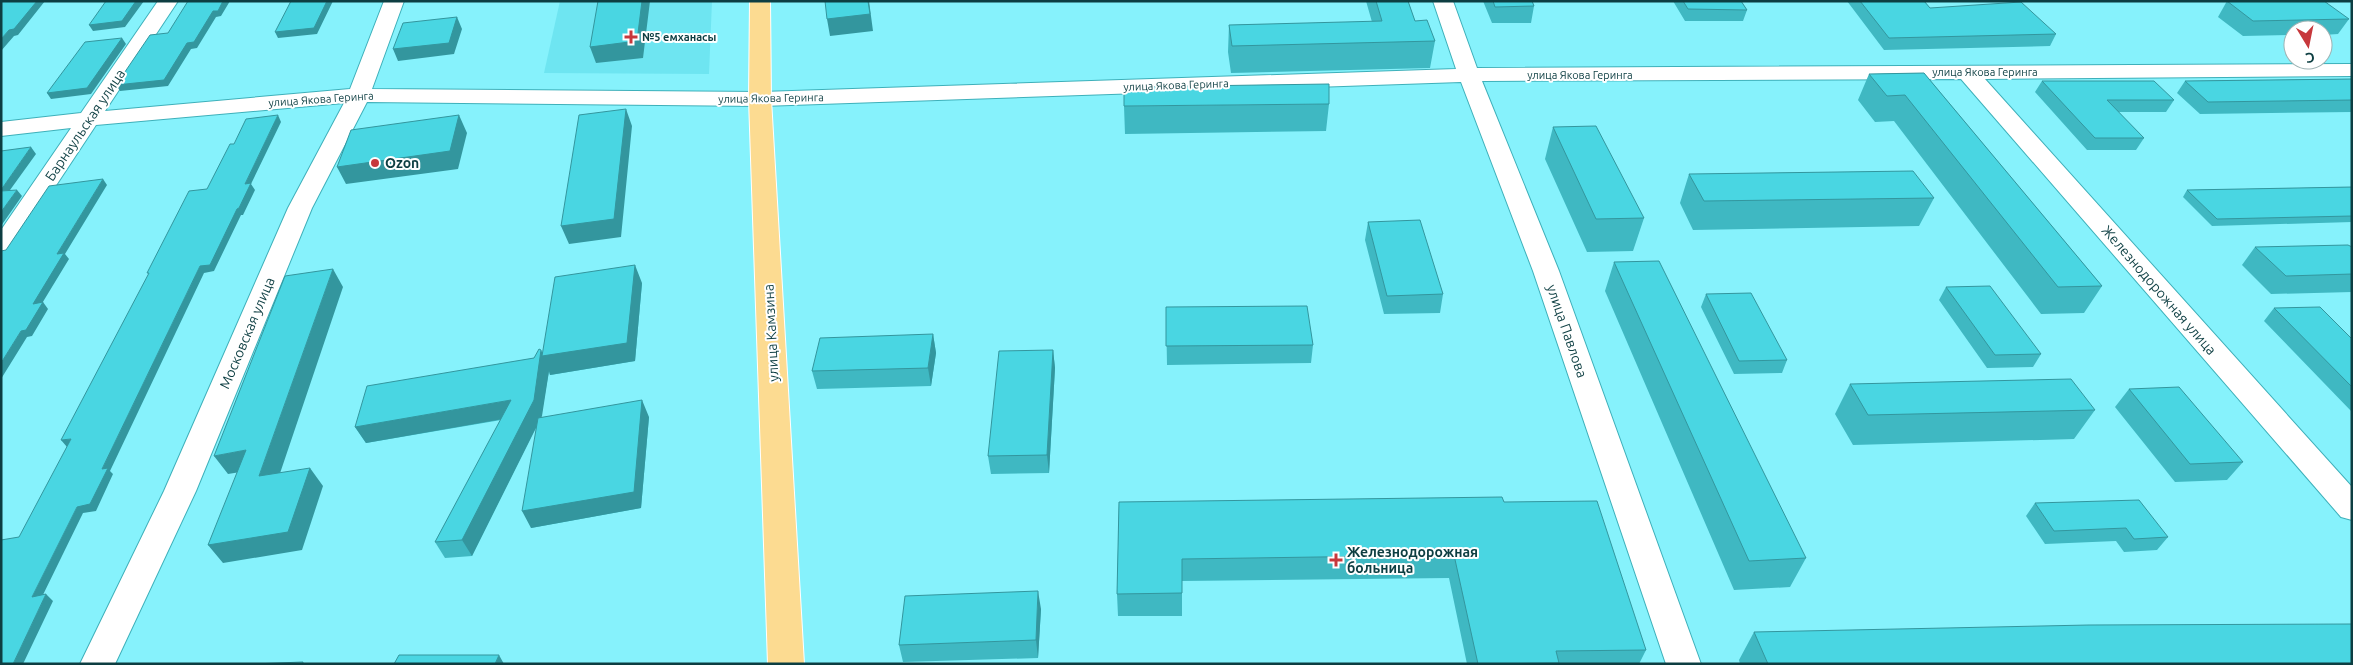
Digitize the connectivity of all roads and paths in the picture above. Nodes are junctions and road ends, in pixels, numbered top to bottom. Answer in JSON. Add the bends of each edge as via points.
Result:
{"nodes":[{"id":1,"x":168,"y":1,"type":"edge"},
{"id":2,"x":394,"y":1,"type":"edge"},
{"id":3,"x":760,"y":1,"type":"edge"},
{"id":4,"x":1443,"y":1,"type":"edge"},
{"id":5,"x":2352,"y":70,"type":"edge"},
{"id":6,"x":1967,"y":72,"type":"junction"},
{"id":7,"x":1469,"y":75,"type":"junction"},
{"id":8,"x":359,"y":95,"type":"junction"},
{"id":9,"x":760,"y":99,"type":"junction"},
{"id":10,"x":90,"y":119,"type":"junction"},
{"id":11,"x":1,"y":129,"type":"edge"},
{"id":12,"x":1,"y":249,"type":"edge"},
{"id":13,"x":2352,"y":508,"type":"edge"},
{"id":14,"x":97,"y":664,"type":"edge"},
{"id":15,"x":786,"y":664,"type":"edge"},
{"id":16,"x":1684,"y":664,"type":"edge"}],
"edges":[{"from":1,"to":10,"type":"street","name":"Барнаульская улица"},
{"from":2,"to":8,"type":"street","name":"Московская улица"},
{"from":3,"to":9,"type":"main road","name":"улица Камзина"},
{"from":4,"to":7,"type":"street","name":"улица Павлова"},
{"from":5,"to":6,"type":"street","name":"улица Якова Геринга"},
{"from":6,"to":7,"type":"street","name":"улица Якова Геринга"},
{"from":6,"to":13,"type":"street","name":"Железнодорожная улица"},
{"from":7,"to":9,"type":"street","name":"улица Якова Геринга"},
{"from":7,"to":16,"type":"street","name":"улица Павлова","via":[[1546,271]]},
{"from":8,"to":9,"type":"street","name":"улица Якова Геринга"},
{"from":8,"to":10,"type":"street","name":"улица Якова Геринга"},
{"from":8,"to":14,"type":"street","name":"Московская улица","via":[[300,208],[180,491]]},
{"from":9,"to":15,"type":"main road","name":"улица Камзина"},
{"from":10,"to":11,"type":"street","name":"улица Якова Геринга"},
{"from":10,"to":12,"type":"street","name":"Барнаульская улица"}]}
